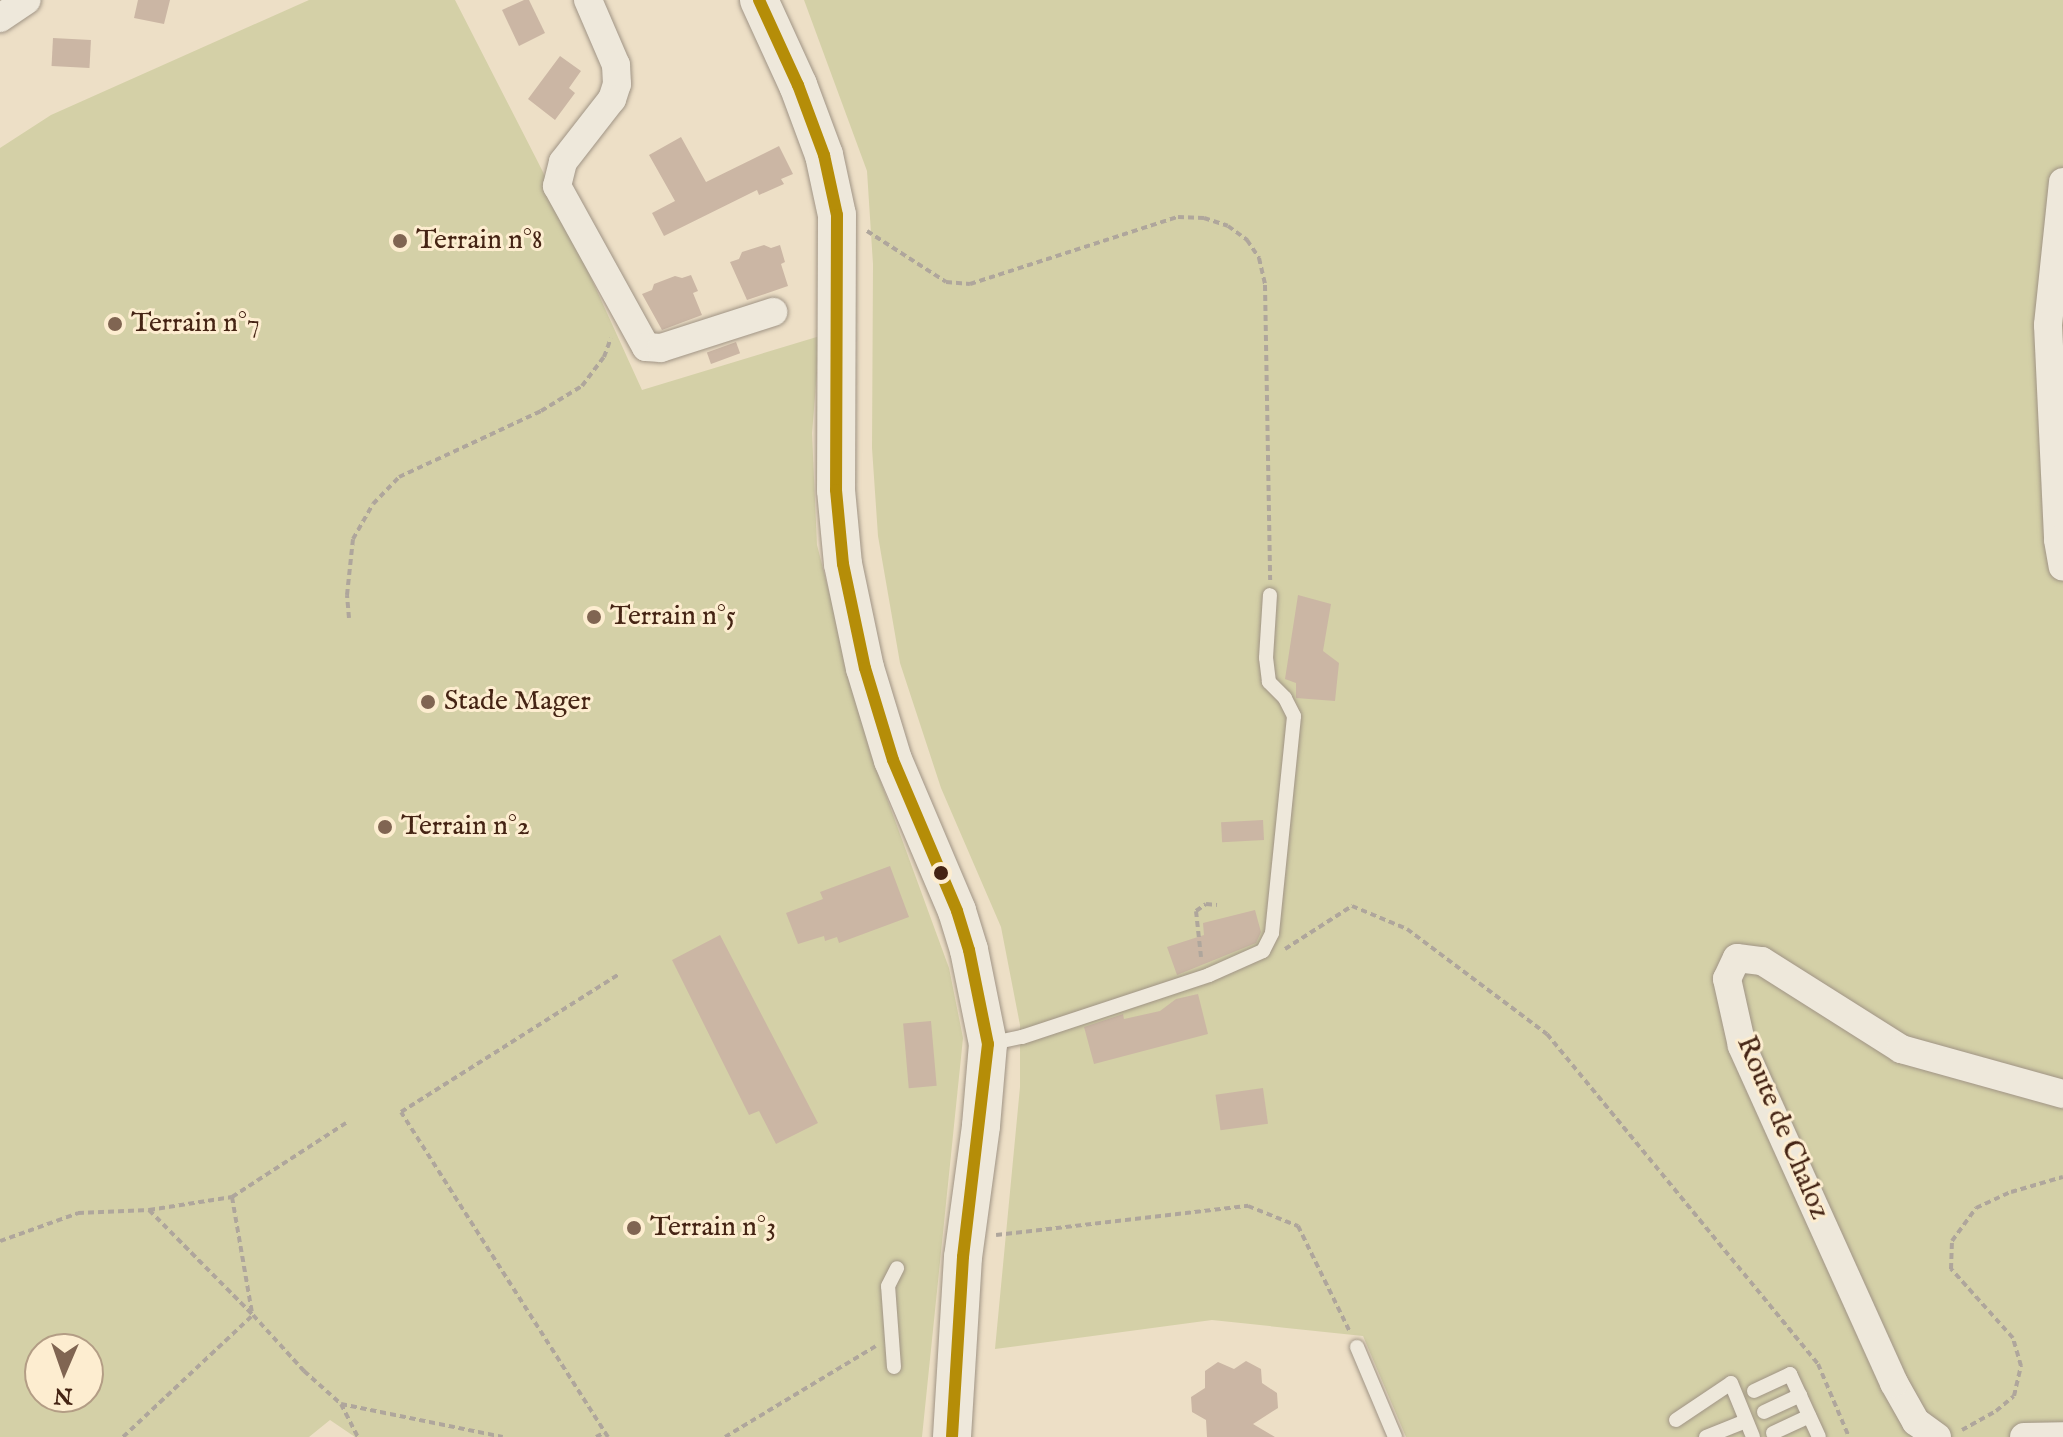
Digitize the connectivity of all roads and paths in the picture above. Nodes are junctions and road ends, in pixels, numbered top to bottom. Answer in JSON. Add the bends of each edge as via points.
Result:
{"nodes":[{"id":1,"x":27,"y":0,"type":"edge"},
{"id":2,"x":588,"y":0,"type":"edge"},
{"id":3,"x":759,"y":0,"type":"edge"},
{"id":4,"x":0,"y":18,"type":"edge"},
{"id":5,"x":2063,"y":182,"type":"edge"},
{"id":6,"x":837,"y":215,"type":"junction"},
{"id":7,"x":622,"y":305,"type":"junction"},
{"id":8,"x":773,"y":312,"type":"dead end"},
{"id":9,"x":2063,"y":567,"type":"edge"},
{"id":10,"x":1270,"y":595,"type":"joint"},
{"id":11,"x":349,"y":618,"type":"dead end"},
{"id":12,"x":1217,"y":905,"type":"dead end"},
{"id":13,"x":1263,"y":951,"type":"junction"},
{"id":14,"x":618,"y":975,"type":"dead end"},
{"id":15,"x":1209,"y":975,"type":"junction"},
{"id":16,"x":988,"y":1044,"type":"junction"},
{"id":17,"x":2063,"y":1094,"type":"edge"},
{"id":18,"x":346,"y":1123,"type":"dead end"},
{"id":19,"x":2063,"y":1177,"type":"edge"},
{"id":20,"x":232,"y":1197,"type":"junction"},
{"id":21,"x":149,"y":1210,"type":"junction"},
{"id":22,"x":995,"y":1235,"type":"dead end"},
{"id":23,"x":0,"y":1241,"type":"edge"},
{"id":24,"x":897,"y":1268,"type":"dead end"},
{"id":25,"x":253,"y":1315,"type":"junction"},
{"id":26,"x":892,"y":1338,"type":"junction"},
{"id":27,"x":1357,"y":1347,"type":"joint"},
{"id":28,"x":894,"y":1367,"type":"dead end"},
{"id":29,"x":1754,"y":1391,"type":"dead end"},
{"id":30,"x":1800,"y":1395,"type":"junction"},
{"id":31,"x":341,"y":1404,"type":"junction"},
{"id":32,"x":1764,"y":1412,"type":"dead end"},
{"id":33,"x":1809,"y":1416,"type":"junction"},
{"id":34,"x":1676,"y":1420,"type":"dead end"},
{"id":35,"x":1746,"y":1421,"type":"junction"},
{"id":36,"x":1773,"y":1433,"type":"dead end"},
{"id":37,"x":607,"y":1434,"type":"edge"},
{"id":38,"x":1947,"y":1434,"type":"edge"},
{"id":39,"x":2063,"y":1436,"type":"edge"},
{"id":40,"x":123,"y":1437,"type":"edge"},
{"id":41,"x":358,"y":1437,"type":"edge"},
{"id":42,"x":503,"y":1437,"type":"edge"},
{"id":43,"x":596,"y":1437,"type":"edge"},
{"id":44,"x":725,"y":1437,"type":"edge"},
{"id":45,"x":952,"y":1437,"type":"edge"},
{"id":46,"x":1395,"y":1437,"type":"edge"},
{"id":47,"x":1706,"y":1437,"type":"edge"},
{"id":48,"x":1753,"y":1437,"type":"edge"},
{"id":49,"x":1819,"y":1437,"type":"edge"},
{"id":50,"x":1849,"y":1437,"type":"edge"},
{"id":51,"x":2024,"y":1437,"type":"edge"}],
"edges":[{"from":1,"to":4,"type":"street"},
{"from":2,"to":7,"type":"street","via":[[616,65],[617,84],[612,99],[563,162],[557,186]]},
{"from":3,"to":6,"type":"main road","via":[[824,155]]},
{"from":5,"to":9,"type":"street","via":[[2048,325]]},
{"from":6,"to":10,"type":"path","via":[[946,282],[970,284],[1178,217],[1228,226],[1247,240],[1259,258],[1265,285]]},
{"from":6,"to":16,"type":"main road","via":[[836,490],[843,564],[865,668],[893,760],[957,911]]},
{"from":7,"to":8,"type":"street","via":[[646,347],[661,348]]},
{"from":7,"to":11,"type":"path","via":[[604,357],[582,386],[541,411],[399,477],[373,504],[353,539]]},
{"from":10,"to":13,"type":"lane","via":[[1269,682],[1294,716],[1272,933]]},
{"from":12,"to":15,"type":"path","via":[[1196,911],[1199,952]]},
{"from":13,"to":15,"type":"lane"},
{"from":13,"to":50,"type":"path","via":[[1291,949],[1352,906],[1407,929],[1547,1034],[1818,1364]]},
{"from":14,"to":37,"type":"path","via":[[401,1112]]},
{"from":15,"to":16,"type":"lane"},
{"from":16,"to":45,"type":"main road","via":[[963,1257]]},
{"from":17,"to":38,"type":"street","name":"Route de Chaloz","via":[[1901,1049],[1762,961],[1737,958],[1727,979],[1742,1046],[1894,1383],[1916,1422]]},
{"from":18,"to":20,"type":"path"},
{"from":19,"to":38,"type":"path","via":[[1976,1208],[1952,1241],[1951,1269],[2013,1338],[2021,1366],[2014,1396],[1996,1411]]},
{"from":20,"to":21,"type":"path"},
{"from":20,"to":25,"type":"path"},
{"from":21,"to":23,"type":"path","via":[[78,1213]]},
{"from":21,"to":25,"type":"path"},
{"from":22,"to":27,"type":"path","via":[[1248,1206],[1298,1226]]},
{"from":24,"to":26,"type":"lane","via":[[888,1286]]},
{"from":25,"to":31,"type":"path"},
{"from":25,"to":40,"type":"path"},
{"from":26,"to":28,"type":"lane"},
{"from":26,"to":44,"type":"path"},
{"from":27,"to":46,"type":"lane"},
{"from":29,"to":30,"type":"lane","via":[[1790,1374]]},
{"from":30,"to":32,"type":"lane"},
{"from":30,"to":33,"type":"lane"},
{"from":31,"to":41,"type":"path"},
{"from":31,"to":42,"type":"path"},
{"from":33,"to":36,"type":"lane"},
{"from":33,"to":49,"type":"lane"},
{"from":34,"to":35,"type":"lane","via":[[1731,1383]]},
{"from":35,"to":47,"type":"lane"},
{"from":35,"to":48,"type":"lane"},
{"from":37,"to":43,"type":"path"},
{"from":39,"to":51,"type":"street"}]}
